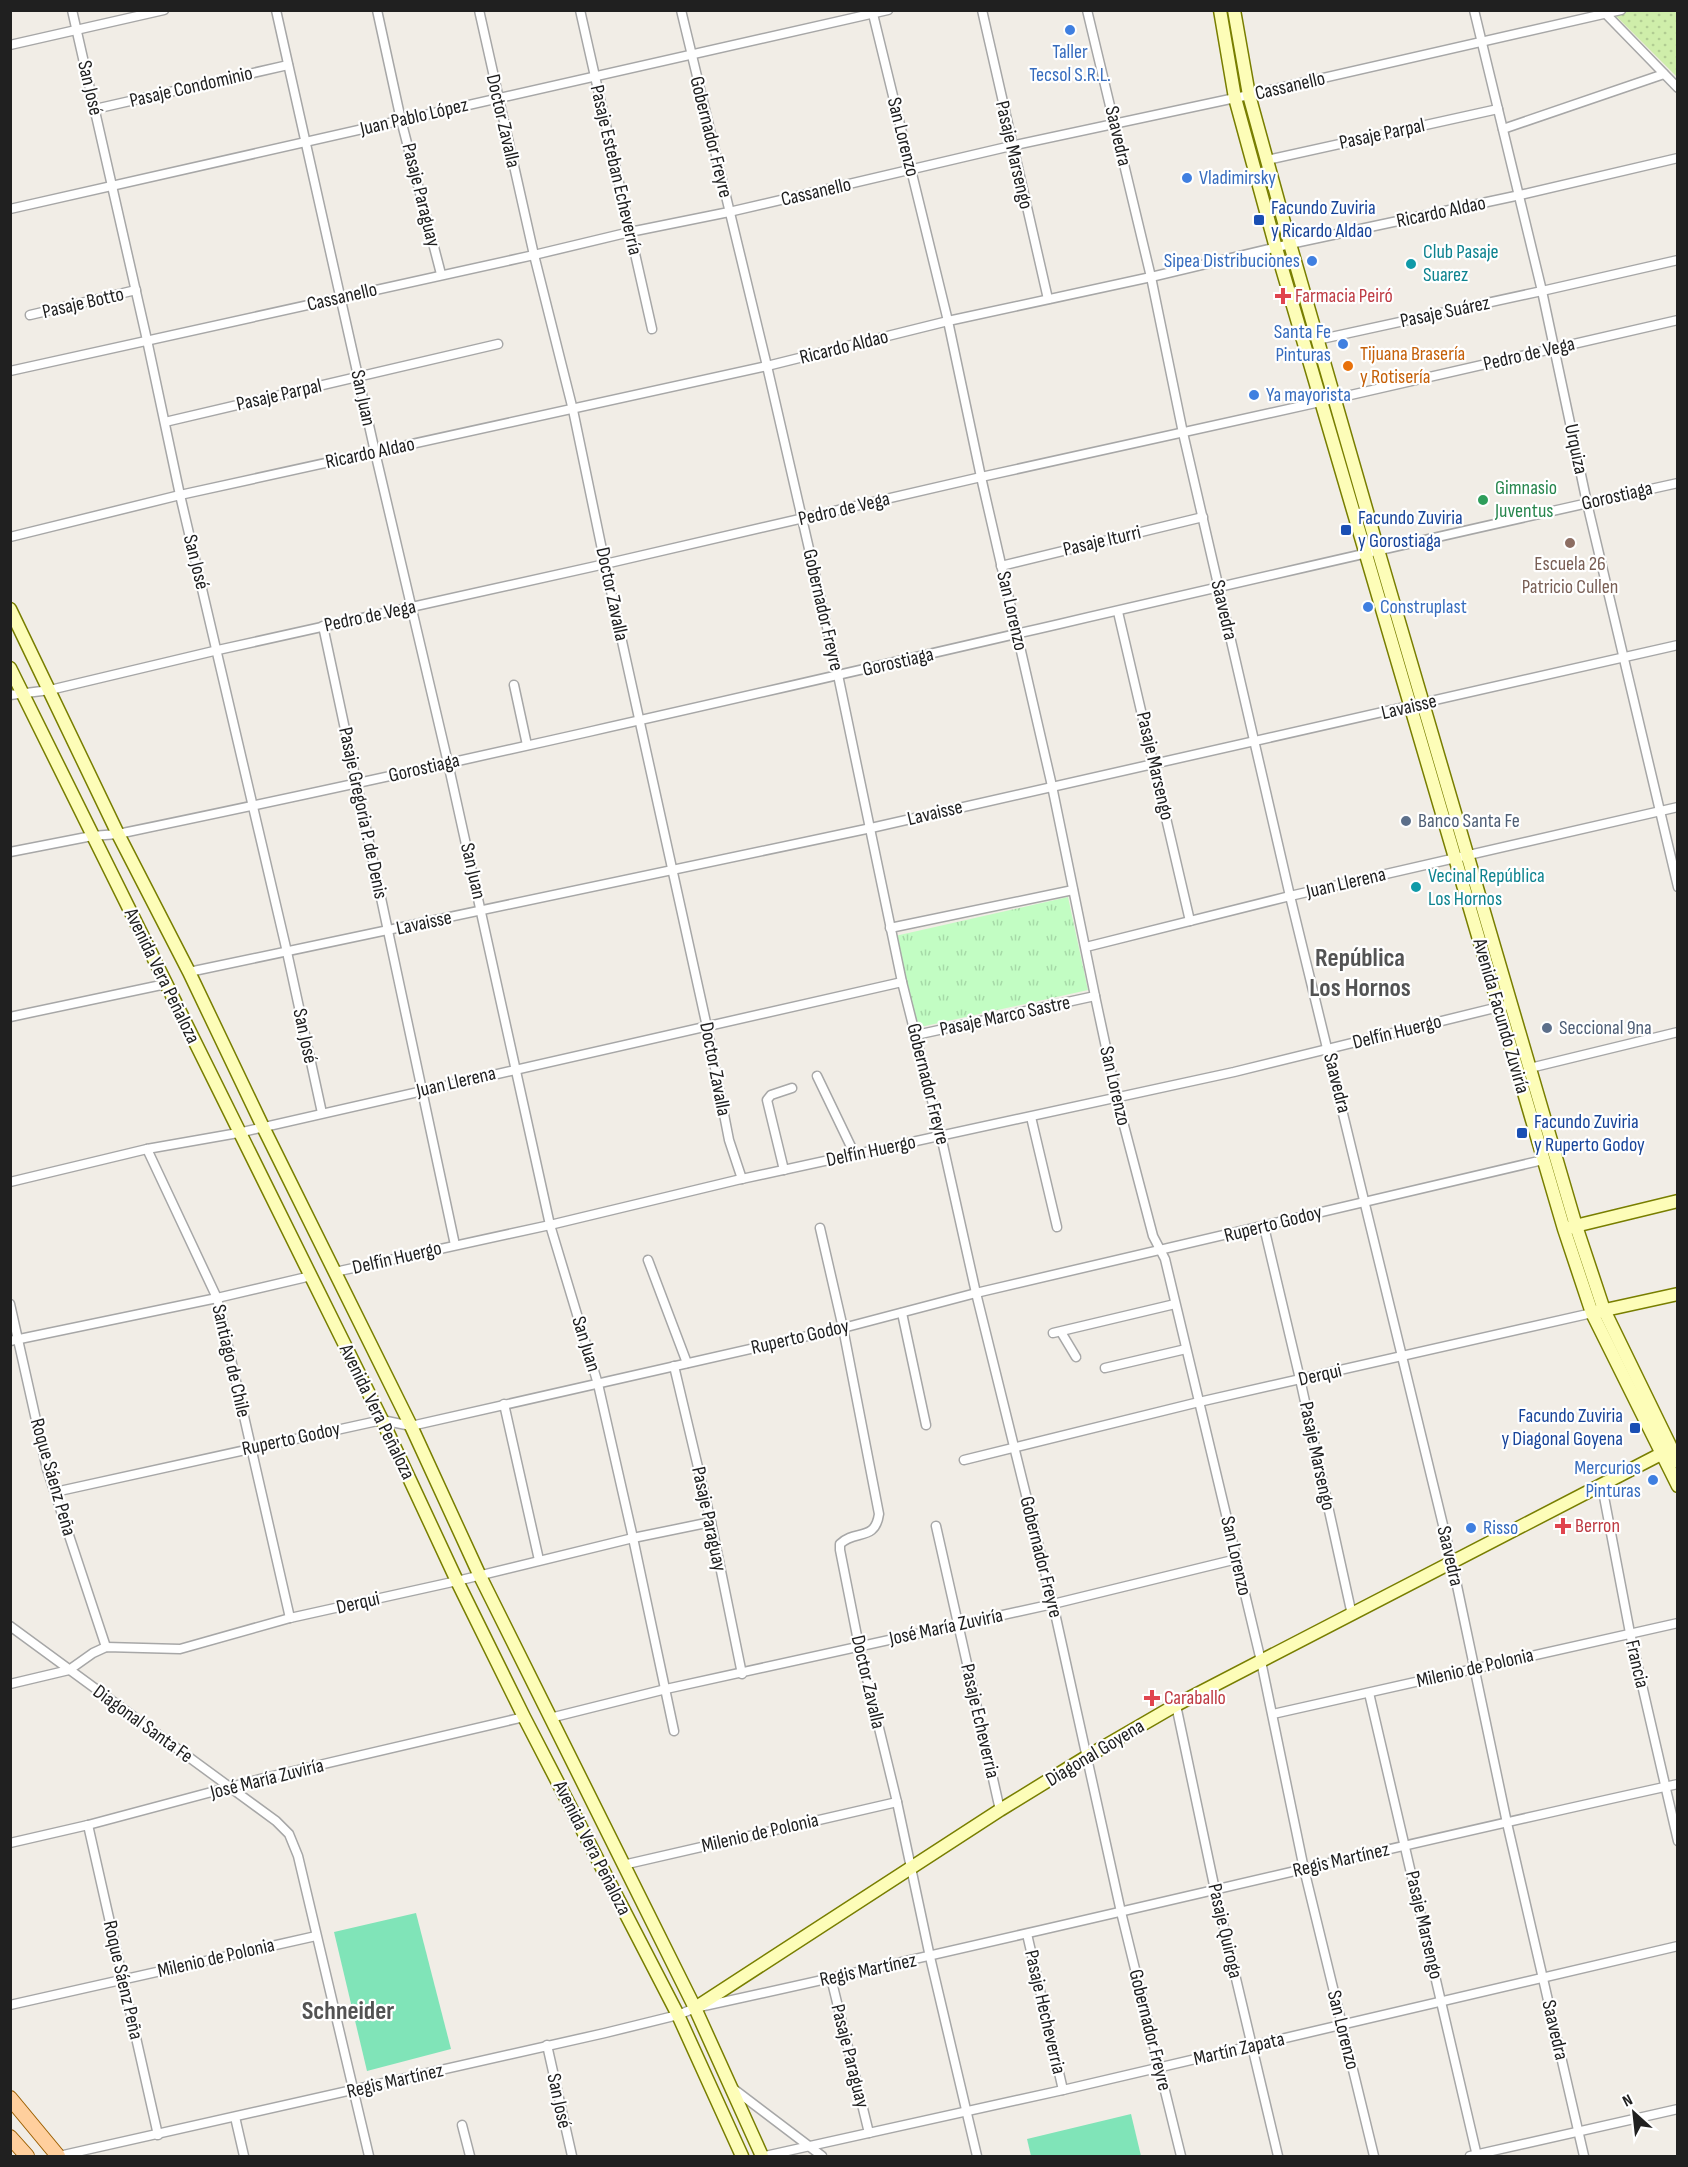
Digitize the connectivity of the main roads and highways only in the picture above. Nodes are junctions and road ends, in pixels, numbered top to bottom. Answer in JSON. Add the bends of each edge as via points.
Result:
{"nodes":[{"id":1,"x":1220,"y":10,"type":"edge"},
{"id":2,"x":1234,"y":10,"type":"edge"},
{"id":3,"x":1372,"y":552,"type":"junction"},
{"id":4,"x":10,"y":609,"type":"edge"},
{"id":5,"x":10,"y":668,"type":"edge"},
{"id":6,"x":16,"y":694,"type":"edge"},
{"id":7,"x":1462,"y":856,"type":"junction"},
{"id":8,"x":1677,"y":1202,"type":"edge"},
{"id":9,"x":1570,"y":1228,"type":"junction"},
{"id":10,"x":1677,"y":1294,"type":"edge"},
{"id":11,"x":1598,"y":1311,"type":"junction"},
{"id":12,"x":1661,"y":1454,"type":"junction"},
{"id":13,"x":1677,"y":1459,"type":"edge"},
{"id":14,"x":1677,"y":1486,"type":"edge"},
{"id":15,"x":695,"y":2008,"type":"junction"},
{"id":16,"x":10,"y":2098,"type":"edge"},
{"id":17,"x":10,"y":2137,"type":"edge"},
{"id":18,"x":27,"y":2157,"type":"edge"},
{"id":19,"x":58,"y":2157,"type":"edge"},
{"id":20,"x":742,"y":2157,"type":"edge"},
{"id":21,"x":764,"y":2157,"type":"edge"}],
"edges":[{"from":1,"to":3,"type":"main road","name":"Avenida Facundo Zuviría","via":[[1235,98],[1276,248],[1320,402]]},
{"from":2,"to":3,"type":"main road","name":"Avenida Facundo Zuviría","via":[[1249,95],[1334,399]]},
{"from":3,"to":7,"type":"main road","name":"Avenida Facundo Zuviría"},
{"from":4,"to":15,"type":"main road","name":"Avenida Vera Peñaloza","via":[[411,1426],[479,1574]]},
{"from":5,"to":6,"type":"main road","name":"Avenida Vera Peñaloza"},
{"from":6,"to":20,"type":"main road","name":"Avenida Vera Peñaloza","via":[[92,836],[382,1420],[457,1581],[678,2014]]},
{"from":7,"to":9,"type":"main road","name":"Avenida Facundo Zuviría","via":[[1530,1068]]},
{"from":7,"to":9,"type":"main road","name":"Avenida Facundo Zuviría","via":[[1498,1008],[1543,1160]]},
{"from":8,"to":9,"type":"main road"},
{"from":9,"to":11,"type":"main road","name":"Avenida Facundo Zuviría"},
{"from":10,"to":11,"type":"main road","name":"Derqui"},
{"from":11,"to":12,"type":"main road","name":"Avenida Facundo Zuviría"},
{"from":11,"to":13,"type":"main road","name":"Avenida Facundo Zuviría"},
{"from":12,"to":13,"type":"main road"},
{"from":12,"to":14,"type":"main road","name":"Avenida Facundo Zuviría"},
{"from":12,"to":15,"type":"main road","name":"Diagonal Goyena","via":[[1176,1705],[1000,1810]]},
{"from":15,"to":21,"type":"main road","name":"Avenida Vera Peñaloza"},
{"from":16,"to":19,"type":"main road"},
{"from":17,"to":18,"type":"main road"}]}
